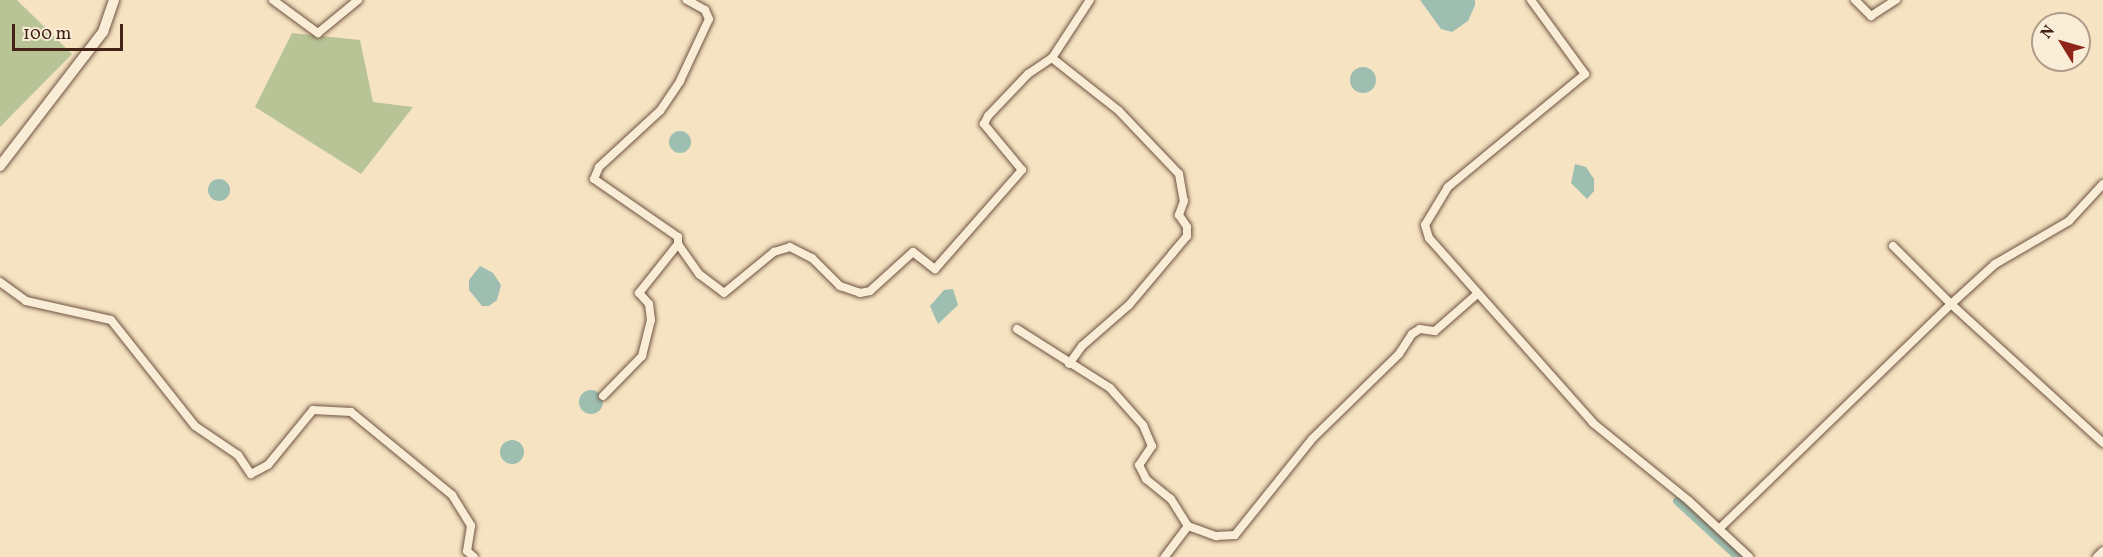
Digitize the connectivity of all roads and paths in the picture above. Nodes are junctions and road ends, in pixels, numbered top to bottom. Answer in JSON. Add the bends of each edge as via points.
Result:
{"nodes":[{"id":1,"x":114,"y":0,"type":"edge"},
{"id":2,"x":273,"y":0,"type":"edge"},
{"id":3,"x":358,"y":0,"type":"edge"},
{"id":4,"x":687,"y":0,"type":"edge"},
{"id":5,"x":1090,"y":0,"type":"edge"},
{"id":6,"x":1532,"y":0,"type":"edge"},
{"id":7,"x":1855,"y":0,"type":"edge"},
{"id":8,"x":1896,"y":0,"type":"edge"},
{"id":9,"x":1052,"y":58,"type":"junction"},
{"id":10,"x":0,"y":166,"type":"edge"},
{"id":11,"x":2103,"y":184,"type":"edge"},
{"id":12,"x":678,"y":244,"type":"junction"},
{"id":13,"x":1893,"y":246,"type":"dead end"},
{"id":14,"x":0,"y":282,"type":"edge"},
{"id":15,"x":1476,"y":295,"type":"junction"},
{"id":16,"x":1951,"y":304,"type":"junction"},
{"id":17,"x":1017,"y":329,"type":"dead end"},
{"id":18,"x":1070,"y":364,"type":"junction"},
{"id":19,"x":603,"y":396,"type":"dead end"},
{"id":20,"x":2103,"y":443,"type":"edge"},
{"id":21,"x":1188,"y":526,"type":"junction"},
{"id":22,"x":1719,"y":529,"type":"junction"},
{"id":23,"x":2103,"y":551,"type":"edge"},
{"id":24,"x":474,"y":557,"type":"edge"},
{"id":25,"x":1165,"y":557,"type":"edge"},
{"id":26,"x":1749,"y":557,"type":"edge"},
{"id":27,"x":2097,"y":557,"type":"edge"}],
"edges":[{"from":1,"to":10,"type":"main road","via":[[104,32]]},
{"from":2,"to":3,"type":"street","via":[[318,33]]},
{"from":4,"to":12,"type":"street","via":[[705,10],[709,19],[680,81],[660,111],[599,167],[594,179],[678,237]]},
{"from":5,"to":9,"type":"street"},
{"from":6,"to":15,"type":"street","via":[[1585,74],[1448,186],[1425,225],[1429,238]]},
{"from":7,"to":8,"type":"street","via":[[1871,16]]},
{"from":9,"to":12,"type":"street","via":[[1028,74],[984,124],[1019,164],[1017,179],[935,269],[913,252],[870,291],[860,293],[840,286],[812,258],[790,247],[774,252],[724,293],[699,274]]},
{"from":9,"to":18,"type":"street","via":[[1119,111],[1179,174],[1184,185],[1179,215],[1187,227],[1187,236],[1167,261],[1129,304],[1082,346]]},
{"from":11,"to":16,"type":"street","via":[[2069,221],[1995,264]]},
{"from":12,"to":19,"type":"street","via":[[639,293],[650,304],[651,320],[642,356]]},
{"from":13,"to":16,"type":"street"},
{"from":14,"to":24,"type":"street","via":[[26,301],[111,320],[195,426],[238,455],[251,474],[268,465],[313,410],[351,412],[452,495],[471,526],[467,551]]},
{"from":15,"to":21,"type":"street","via":[[1435,331],[1420,329],[1412,334],[1399,354],[1314,438],[1235,535],[1216,536]]},
{"from":15,"to":22,"type":"street","via":[[1593,423]]},
{"from":16,"to":20,"type":"street"},
{"from":16,"to":22,"type":"street"},
{"from":17,"to":18,"type":"street"},
{"from":18,"to":21,"type":"street","via":[[1110,388],[1143,425],[1152,446],[1139,465],[1146,479],[1171,499]]},
{"from":21,"to":25,"type":"street"},
{"from":22,"to":26,"type":"street"},
{"from":23,"to":27,"type":"street"}]}
